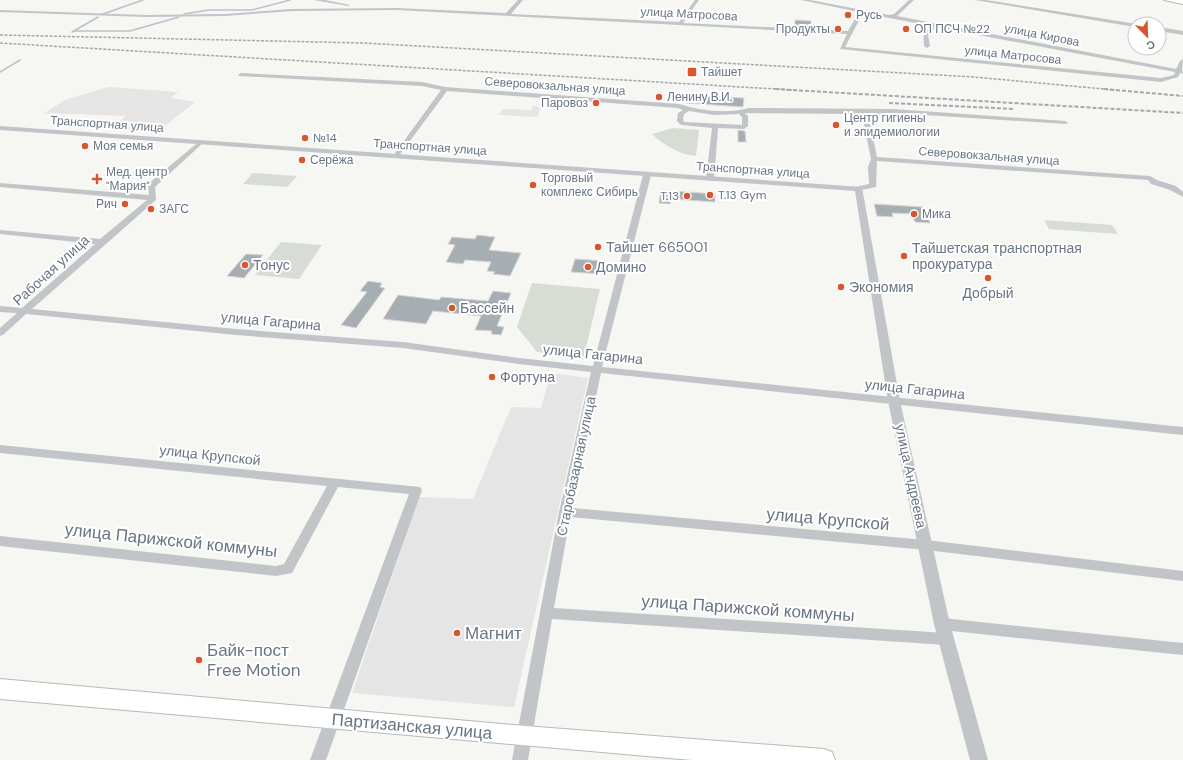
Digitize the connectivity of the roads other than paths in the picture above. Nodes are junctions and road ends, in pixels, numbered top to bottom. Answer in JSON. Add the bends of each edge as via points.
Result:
{"nodes":[{"id":1,"x":316,"y":0,"type":"edge"},
{"id":2,"x":521,"y":0,"type":"edge"},
{"id":3,"x":697,"y":0,"type":"edge"},
{"id":4,"x":803,"y":0,"type":"edge"},
{"id":5,"x":846,"y":0,"type":"edge"},
{"id":6,"x":912,"y":0,"type":"edge"},
{"id":7,"x":977,"y":0,"type":"edge"},
{"id":8,"x":1167,"y":0,"type":"edge"},
{"id":9,"x":1183,"y":2,"type":"edge"},
{"id":10,"x":838,"y":6,"type":"junction"},
{"id":11,"x":371,"y":9,"type":"junction"},
{"id":12,"x":862,"y":10,"type":"junction"},
{"id":13,"x":0,"y":11,"type":"edge"},
{"id":14,"x":507,"y":15,"type":"junction"},
{"id":15,"x":891,"y":16,"type":"junction"},
{"id":16,"x":680,"y":24,"type":"junction"},
{"id":17,"x":1127,"y":24,"type":"edge"},
{"id":18,"x":935,"y":25,"type":"junction"},
{"id":19,"x":1167,"y":30,"type":"edge"},
{"id":20,"x":850,"y":33,"type":"junction"},
{"id":21,"x":1183,"y":33,"type":"edge"},
{"id":22,"x":927,"y":46,"type":"dead end"},
{"id":23,"x":1183,"y":61,"type":"edge"},
{"id":24,"x":1181,"y":71,"type":"edge"},
{"id":25,"x":241,"y":75,"type":"dead end"},
{"id":26,"x":445,"y":89,"type":"junction"},
{"id":27,"x":687,"y":110,"type":"junction"},
{"id":28,"x":865,"y":112,"type":"junction"},
{"id":29,"x":741,"y":113,"type":"junction"},
{"id":30,"x":1065,"y":123,"type":"dead end"},
{"id":31,"x":715,"y":126,"type":"junction"},
{"id":32,"x":0,"y":128,"type":"edge"},
{"id":33,"x":201,"y":142,"type":"junction"},
{"id":34,"x":396,"y":156,"type":"junction"},
{"id":35,"x":874,"y":159,"type":"junction"},
{"id":36,"x":647,"y":175,"type":"junction"},
{"id":37,"x":710,"y":179,"type":"junction"},
{"id":38,"x":0,"y":185,"type":"edge"},
{"id":39,"x":859,"y":189,"type":"junction"},
{"id":40,"x":1183,"y":195,"type":"edge"},
{"id":41,"x":153,"y":198,"type":"junction"},
{"id":42,"x":0,"y":232,"type":"edge"},
{"id":43,"x":102,"y":242,"type":"junction"},
{"id":44,"x":0,"y":310,"type":"edge"},
{"id":45,"x":25,"y":312,"type":"junction"},
{"id":46,"x":0,"y":333,"type":"edge"},
{"id":47,"x":596,"y":368,"type":"junction"},
{"id":48,"x":894,"y":401,"type":"junction"},
{"id":49,"x":1183,"y":431,"type":"edge"},
{"id":50,"x":0,"y":449,"type":"edge"},
{"id":51,"x":335,"y":482,"type":"junction"},
{"id":52,"x":565,"y":512,"type":"junction"},
{"id":53,"x":0,"y":540,"type":"edge"},
{"id":54,"x":926,"y":545,"type":"junction"},
{"id":55,"x":1183,"y":576,"type":"edge"},
{"id":56,"x":548,"y":613,"type":"junction"},
{"id":57,"x":942,"y":624,"type":"junction"},
{"id":58,"x":946,"y":638,"type":"junction"},
{"id":59,"x":1183,"y":649,"type":"edge"},
{"id":60,"x":0,"y":689,"type":"edge"},
{"id":61,"x":332,"y":719,"type":"junction"},
{"id":62,"x":525,"y":736,"type":"junction"},
{"id":63,"x":318,"y":760,"type":"edge"},
{"id":64,"x":520,"y":760,"type":"edge"},
{"id":65,"x":824,"y":760,"type":"edge"},
{"id":66,"x":979,"y":760,"type":"edge"}],
"edges":[{"from":1,"to":11,"type":"street"},
{"from":2,"to":14,"type":"street"},
{"from":3,"to":16,"type":"street"},
{"from":4,"to":10,"type":"street","name":"улица Кирова"},
{"from":5,"to":10,"type":"street"},
{"from":6,"to":15,"type":"street","via":[[896,15]]},
{"from":7,"to":17,"type":"street"},
{"from":8,"to":9,"type":"main road"},
{"from":10,"to":12,"type":"street","name":"улица Кирова"},
{"from":11,"to":13,"type":"street","name":"улица Матросова","via":[[146,16]]},
{"from":11,"to":14,"type":"street","name":"улица Матросова"},
{"from":12,"to":15,"type":"street","name":"улица Кирова"},
{"from":12,"to":20,"type":"street"},
{"from":14,"to":16,"type":"street","name":"улица Матросова"},
{"from":15,"to":18,"type":"street","name":"улица Кирова"},
{"from":16,"to":20,"type":"street","name":"улица Матросова"},
{"from":18,"to":22,"type":"street","via":[[924,35],[928,40]]},
{"from":18,"to":24,"type":"street","name":"улица Кирова"},
{"from":19,"to":21,"type":"street"},
{"from":20,"to":24,"type":"street","name":"улица Матросова","via":[[842,48],[1149,79],[1170,78]]},
{"from":23,"to":24,"type":"street"},
{"from":25,"to":26,"type":"street","name":"Северовокзальная улица","via":[[422,84]]},
{"from":26,"to":27,"type":"street","name":"Северовокзальная улица","via":[[679,106]]},
{"from":26,"to":34,"type":"street"},
{"from":27,"to":29,"type":"street","name":"Северовокзальная улица"},
{"from":27,"to":31,"type":"street","via":[[681,113],[680,121],[683,124]]},
{"from":28,"to":29,"type":"street","name":"Северовокзальная улица","via":[[749,110]]},
{"from":28,"to":30,"type":"street","name":"Северовокзальная улица","via":[[893,111]]},
{"from":28,"to":35,"type":"street"},
{"from":29,"to":31,"type":"street","via":[[745,116],[745,126],[742,128]]},
{"from":31,"to":37,"type":"street"},
{"from":32,"to":33,"type":"street","name":"Транспортная улица"},
{"from":33,"to":34,"type":"street","name":"Транспортная улица"},
{"from":33,"to":41,"type":"street","via":[[151,186]]},
{"from":34,"to":36,"type":"street","name":"Транспортная улица"},
{"from":35,"to":39,"type":"street","via":[[874,185]]},
{"from":35,"to":40,"type":"street","name":"Северовокзальная улица","via":[[1150,178]]},
{"from":36,"to":37,"type":"street","name":"Транспортная улица"},
{"from":36,"to":47,"type":"street","name":"Старобазарная улица"},
{"from":37,"to":39,"type":"street","name":"Транспортная улица"},
{"from":38,"to":41,"type":"street"},
{"from":39,"to":48,"type":"street","name":"улица Андреева"},
{"from":41,"to":43,"type":"street","name":"Рабочая улица"},
{"from":42,"to":43,"type":"street"},
{"from":43,"to":45,"type":"street","name":"Рабочая улица"},
{"from":44,"to":45,"type":"street","name":"улица Гагарина"},
{"from":45,"to":46,"type":"street","name":"Рабочая улица"},
{"from":45,"to":47,"type":"street","name":"улица Гагарина","via":[[403,345],[519,361]]},
{"from":47,"to":48,"type":"street","name":"улица Гагарина"},
{"from":47,"to":52,"type":"street","name":"Старобазарная улица"},
{"from":48,"to":49,"type":"street","name":"улица Гагарина"},
{"from":48,"to":54,"type":"street","name":"улица Андреева"},
{"from":50,"to":51,"type":"street","name":"улица Крупской"},
{"from":51,"to":53,"type":"street","name":"улица Парижской коммуны","via":[[288,569],[276,571]]},
{"from":51,"to":61,"type":"street","name":"улица Крупской","via":[[416,490]]},
{"from":52,"to":54,"type":"street","name":"улица Крупской"},
{"from":52,"to":56,"type":"street","name":"Старобазарная улица"},
{"from":54,"to":55,"type":"street","name":"улица Крупской"},
{"from":54,"to":57,"type":"street","name":"улица Андреева"},
{"from":56,"to":58,"type":"street","name":"улица Парижской коммуны"},
{"from":56,"to":62,"type":"street","name":"Старобазарная улица"},
{"from":57,"to":58,"type":"street","name":"улица Андреева"},
{"from":57,"to":59,"type":"street"},
{"from":58,"to":66,"type":"street","name":"улица Андреева"},
{"from":60,"to":61,"type":"main road","name":"Партизанская улица"},
{"from":61,"to":62,"type":"main road","name":"Партизанская улица"},
{"from":61,"to":63,"type":"street"},
{"from":62,"to":64,"type":"street","name":"Старобазарная улица"},
{"from":62,"to":65,"type":"main road","name":"Партизанская улица"}]}
